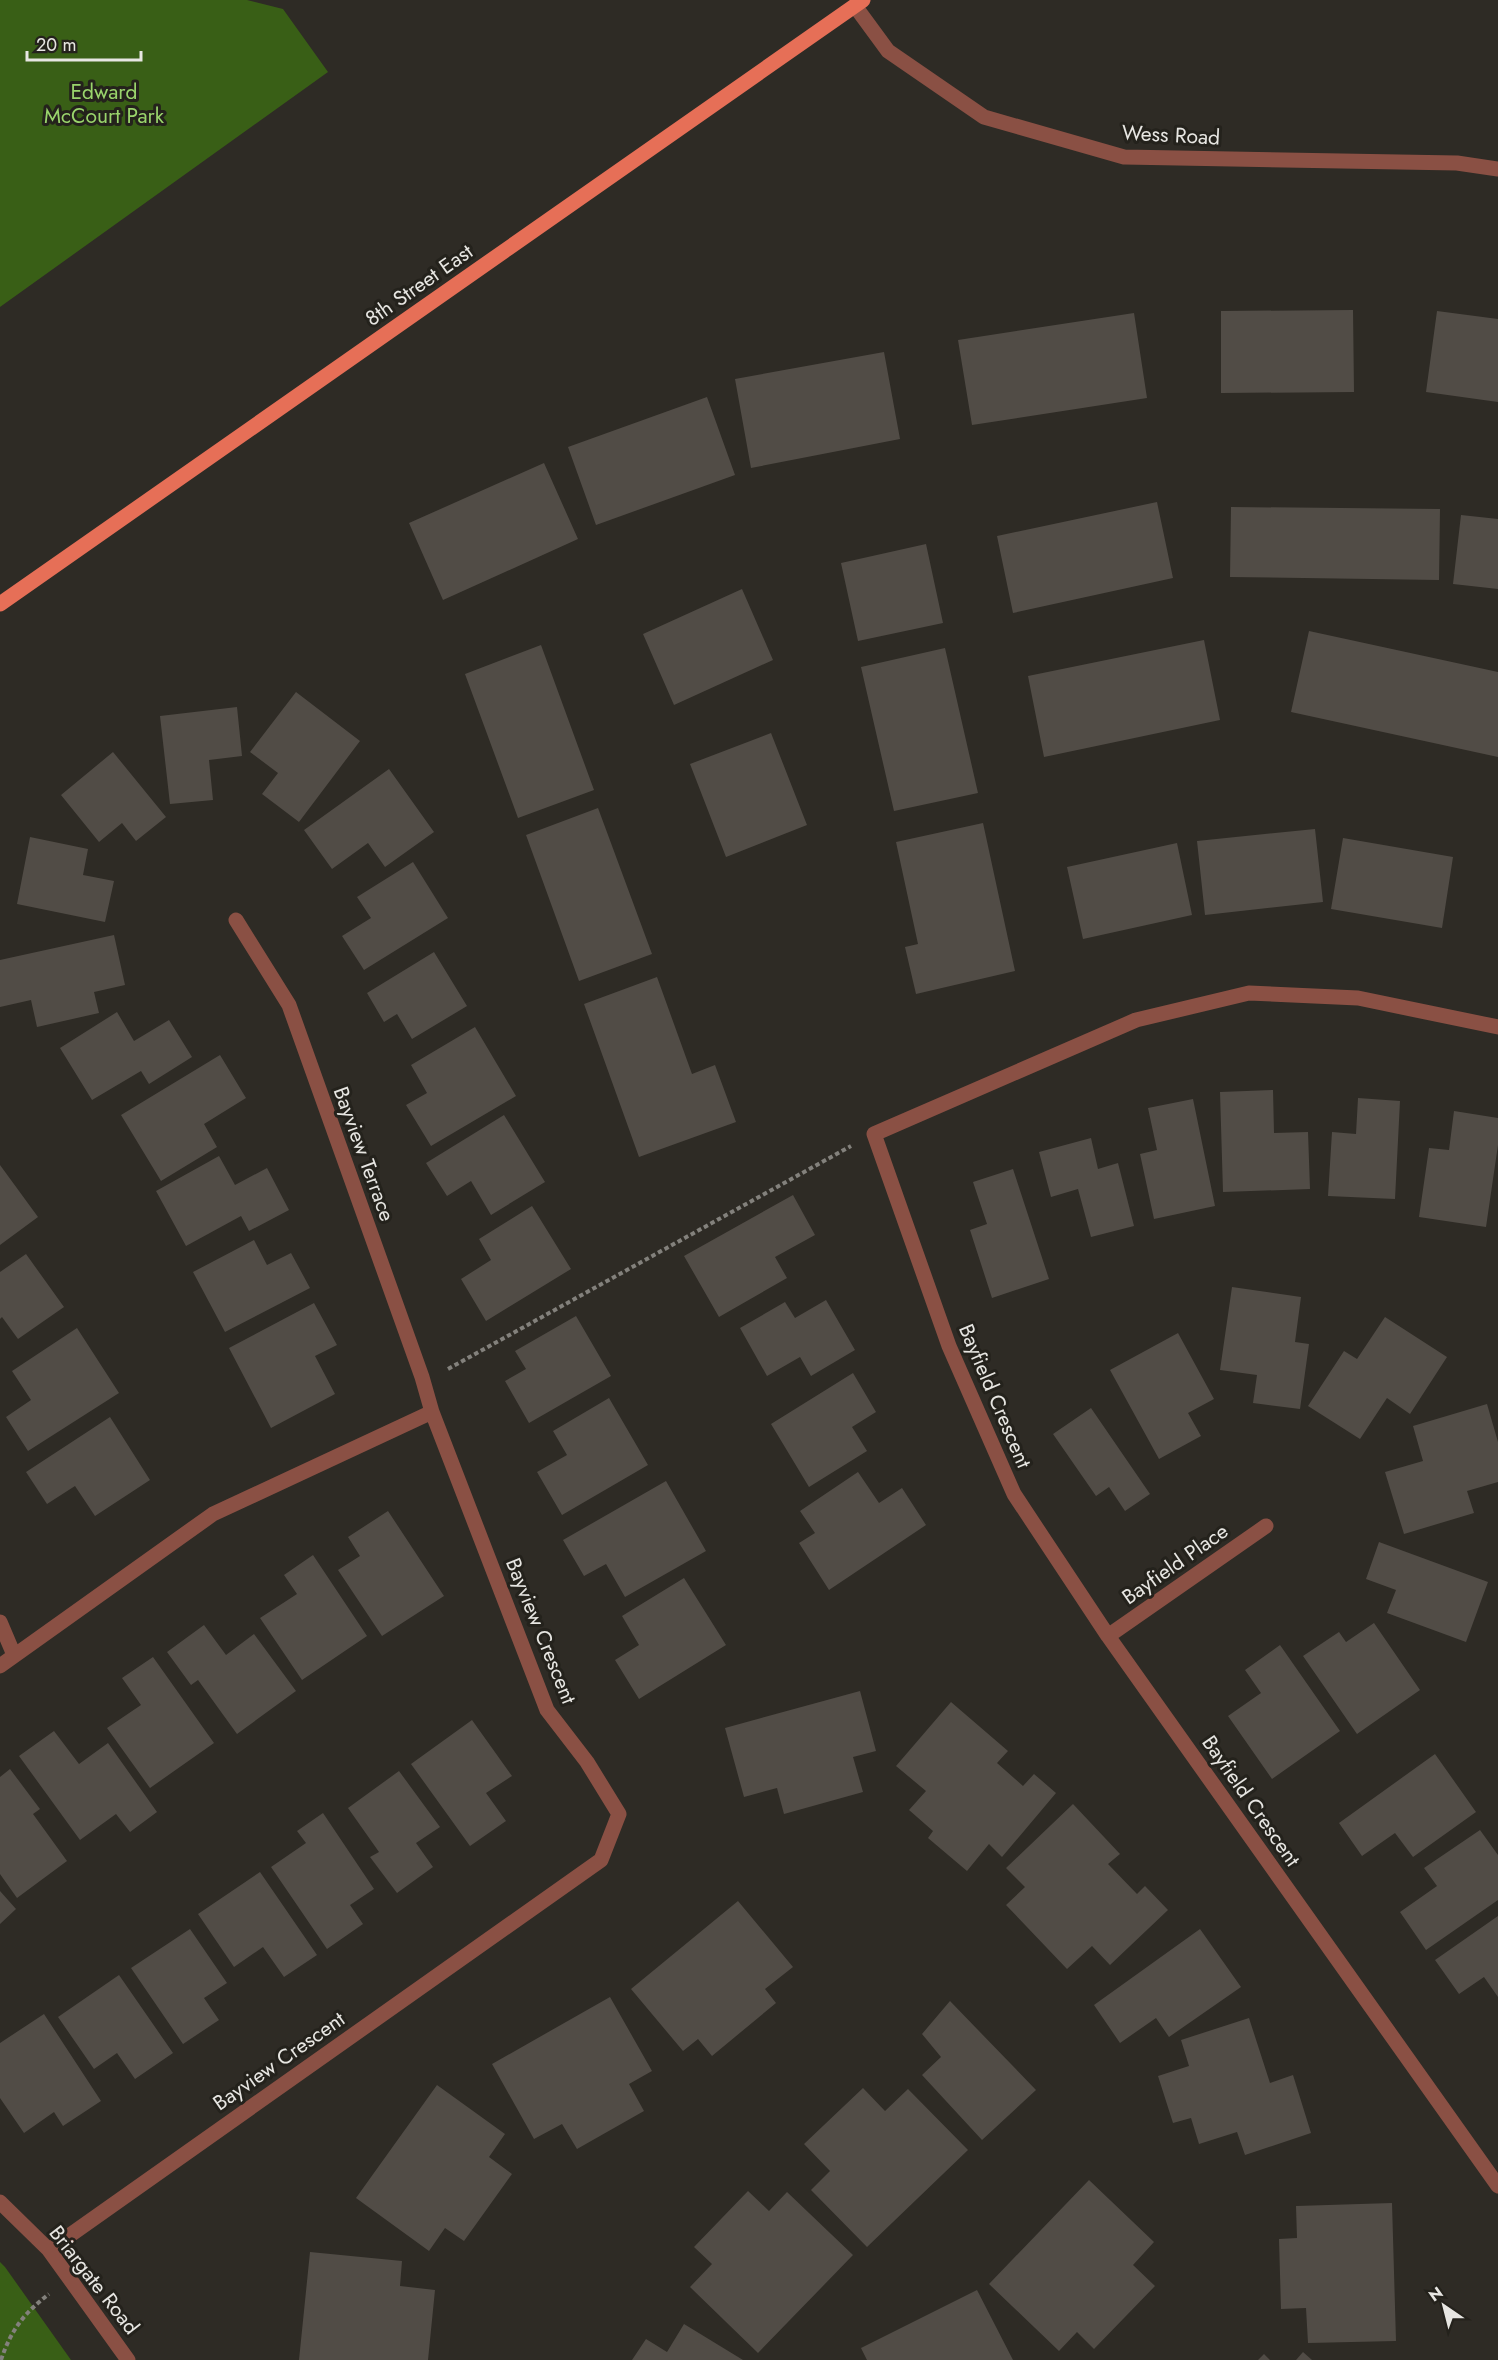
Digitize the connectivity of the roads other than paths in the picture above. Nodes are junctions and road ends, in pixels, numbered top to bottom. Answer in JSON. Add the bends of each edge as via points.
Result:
{"nodes":[{"id":1,"x":859,"y":3,"type":"edge"},
{"id":2,"x":1498,"y":169,"type":"edge"},
{"id":3,"x":0,"y":604,"type":"edge"},
{"id":4,"x":236,"y":920,"type":"dead end"},
{"id":5,"x":1498,"y":1027,"type":"edge"},
{"id":6,"x":432,"y":1412,"type":"junction"},
{"id":7,"x":1266,"y":1526,"type":"dead end"},
{"id":8,"x":0,"y":1622,"type":"edge"},
{"id":9,"x":1108,"y":1636,"type":"junction"},
{"id":10,"x":14,"y":1654,"type":"junction"},
{"id":11,"x":0,"y":1666,"type":"edge"},
{"id":12,"x":1498,"y":2186,"type":"edge"},
{"id":13,"x":0,"y":2202,"type":"edge"},
{"id":14,"x":49,"y":2250,"type":"junction"},
{"id":15,"x":128,"y":2360,"type":"edge"}],
"edges":[{"from":1,"to":2,"type":"street","name":"Wess Road","via":[[888,51],[984,117],[1124,157],[1457,163]]},
{"from":1,"to":3,"type":"main road","name":"8th Street East"},
{"from":4,"to":6,"type":"street","name":"Bayview Terrace","via":[[289,1005]]},
{"from":5,"to":9,"type":"street","name":"Bayfield Crescent","via":[[1358,998],[1249,993],[1136,1020],[874,1134],[949,1346],[1014,1494]]},
{"from":6,"to":10,"type":"street","via":[[213,1514]]},
{"from":6,"to":14,"type":"street","name":"Bayview Crescent","via":[[547,1710],[587,1762],[619,1814],[601,1860]]},
{"from":7,"to":9,"type":"street","name":"Bayfield Place"},
{"from":8,"to":10,"type":"street"},
{"from":9,"to":12,"type":"street","name":"Bayfield Crescent"},
{"from":10,"to":11,"type":"street"},
{"from":13,"to":14,"type":"street","name":"Briargate Road"},
{"from":14,"to":15,"type":"street","name":"Briargate Road"}]}
